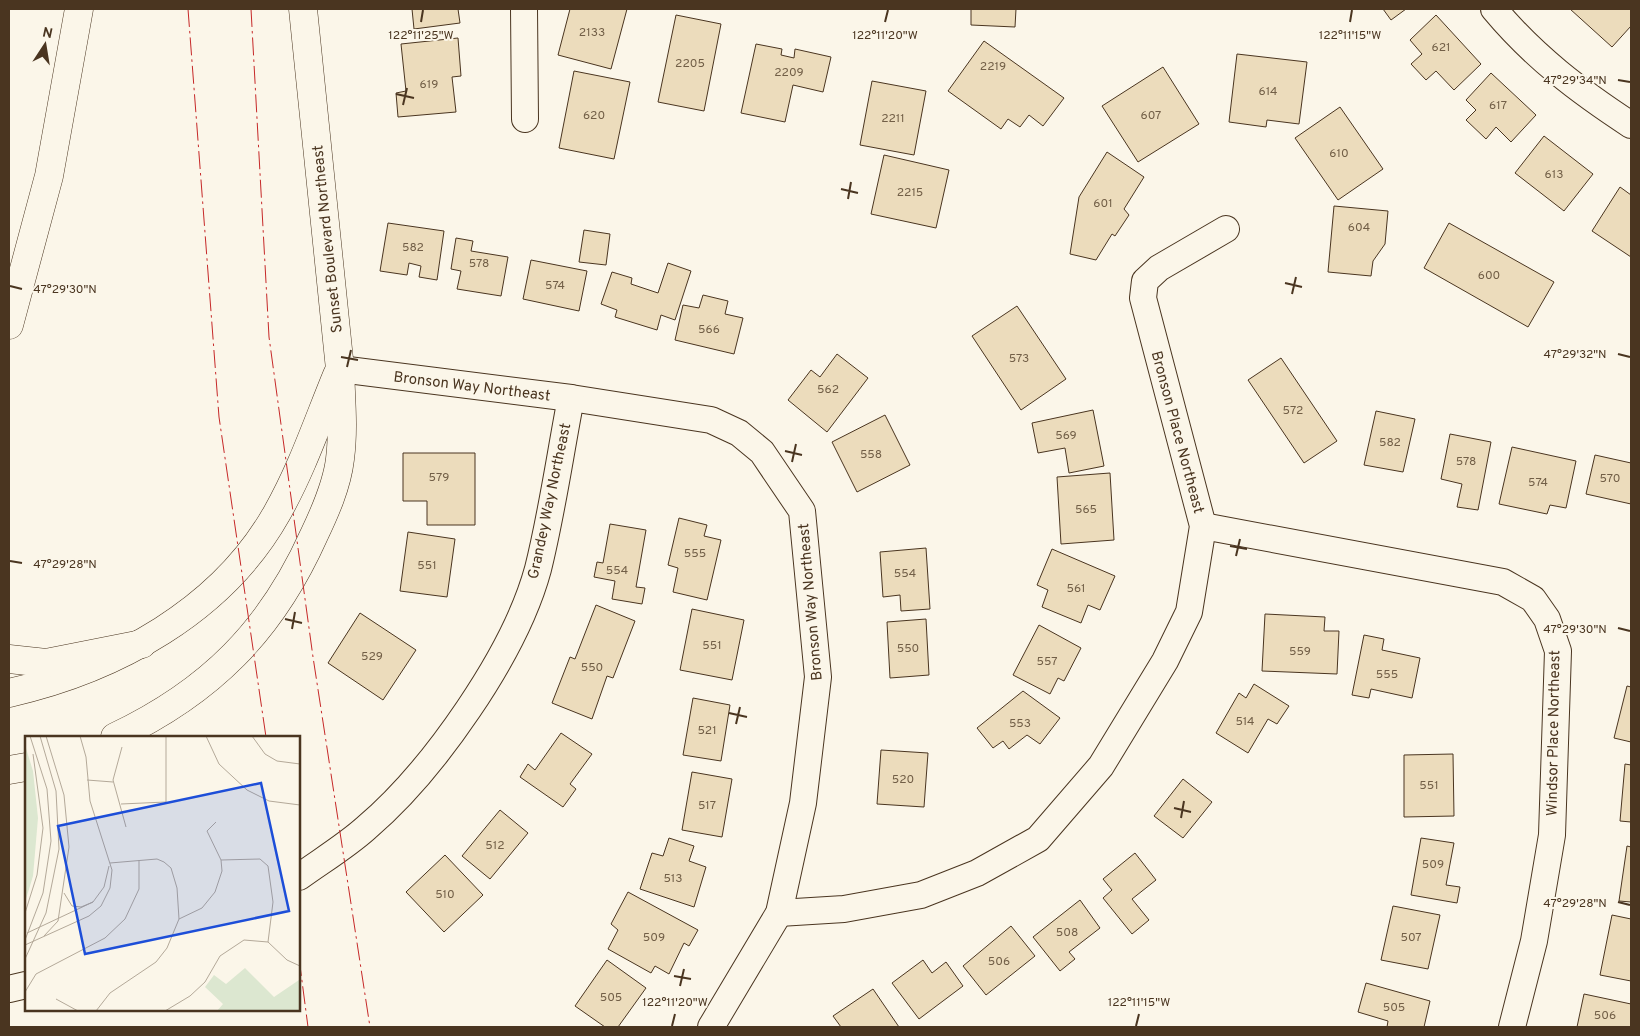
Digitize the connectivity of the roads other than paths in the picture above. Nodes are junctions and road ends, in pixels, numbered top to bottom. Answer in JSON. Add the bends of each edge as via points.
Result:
{"nodes":[{"id":1,"x":79,"y":9,"type":"edge"},
{"id":2,"x":303,"y":9,"type":"edge"},
{"id":3,"x":524,"y":9,"type":"edge"},
{"id":4,"x":1494,"y":9,"type":"edge"},
{"id":5,"x":525,"y":119,"type":"dead end"},
{"id":6,"x":1631,"y":125,"type":"edge"},
{"id":7,"x":1226,"y":229,"type":"dead end"},
{"id":8,"x":9,"y":325,"type":"edge"},
{"id":9,"x":340,"y":369,"type":"junction"},
{"id":10,"x":571,"y":398,"type":"junction"},
{"id":11,"x":1203,"y":526,"type":"junction"},
{"id":12,"x":142,"y":644,"type":"junction"},
{"id":13,"x":9,"y":659,"type":"edge"},
{"id":14,"x":9,"y":693,"type":"edge"},
{"id":15,"x":117,"y":736,"type":"edge"},
{"id":16,"x":25,"y":767,"type":"edge"},
{"id":17,"x":9,"y":770,"type":"edge"},
{"id":18,"x":300,"y":876,"type":"edge"},
{"id":19,"x":779,"y":913,"type":"junction"},
{"id":20,"x":25,"y":985,"type":"edge"},
{"id":21,"x":9,"y":989,"type":"edge"},
{"id":22,"x":711,"y":1027,"type":"edge"},
{"id":23,"x":1512,"y":1027,"type":"edge"}],
"edges":[{"from":1,"to":8,"type":"main road","via":[[49,176]]},
{"from":2,"to":9,"type":"main road","name":"Sunset Boulevard Northeast"},
{"from":3,"to":5,"type":"street"},
{"from":4,"to":6,"type":"street","via":[[1516,35],[1582,93]]},
{"from":7,"to":11,"type":"street","name":"Bronson Place Northeast","via":[[1159,268],[1145,281],[1143,298]]},
{"from":9,"to":10,"type":"street","name":"Bronson Way Northeast"},
{"from":9,"to":12,"type":"main road","name":"Sunset Boulevard Northeast","via":[[299,471],[276,515],[256,544],[202,603]]},
{"from":9,"to":15,"type":"main road","via":[[343,427],[340,462],[321,520],[299,568],[276,607],[236,654],[201,685],[152,719]]},
{"from":10,"to":18,"type":"street","name":"Grandey Way Northeast","via":[[538,570],[520,617],[497,662],[459,723],[416,777],[366,828]]},
{"from":10,"to":19,"type":"street","name":"Bronson Way Northeast","via":[[712,420],[739,433],[762,452],[802,511],[818,677],[804,803]]},
{"from":11,"to":19,"type":"street","name":"Bronson Place Northeast","via":[[1189,612],[1166,661],[1101,766],[1038,839],[977,873],[922,895],[844,908]]},
{"from":11,"to":23,"type":"street","name":"Windsor Place Northeast","via":[[1503,582],[1532,599],[1547,619],[1558,651],[1552,834],[1534,941]]},
{"from":12,"to":13,"type":"main road","via":[[46,664]]},
{"from":12,"to":14,"type":"main road","name":"Sunset Boulevard Northeast","via":[[66,678]]},
{"from":16,"to":17,"type":"main road"},
{"from":19,"to":22,"type":"street","name":"Bronson Way Northeast"},
{"from":20,"to":21,"type":"street"}]}
